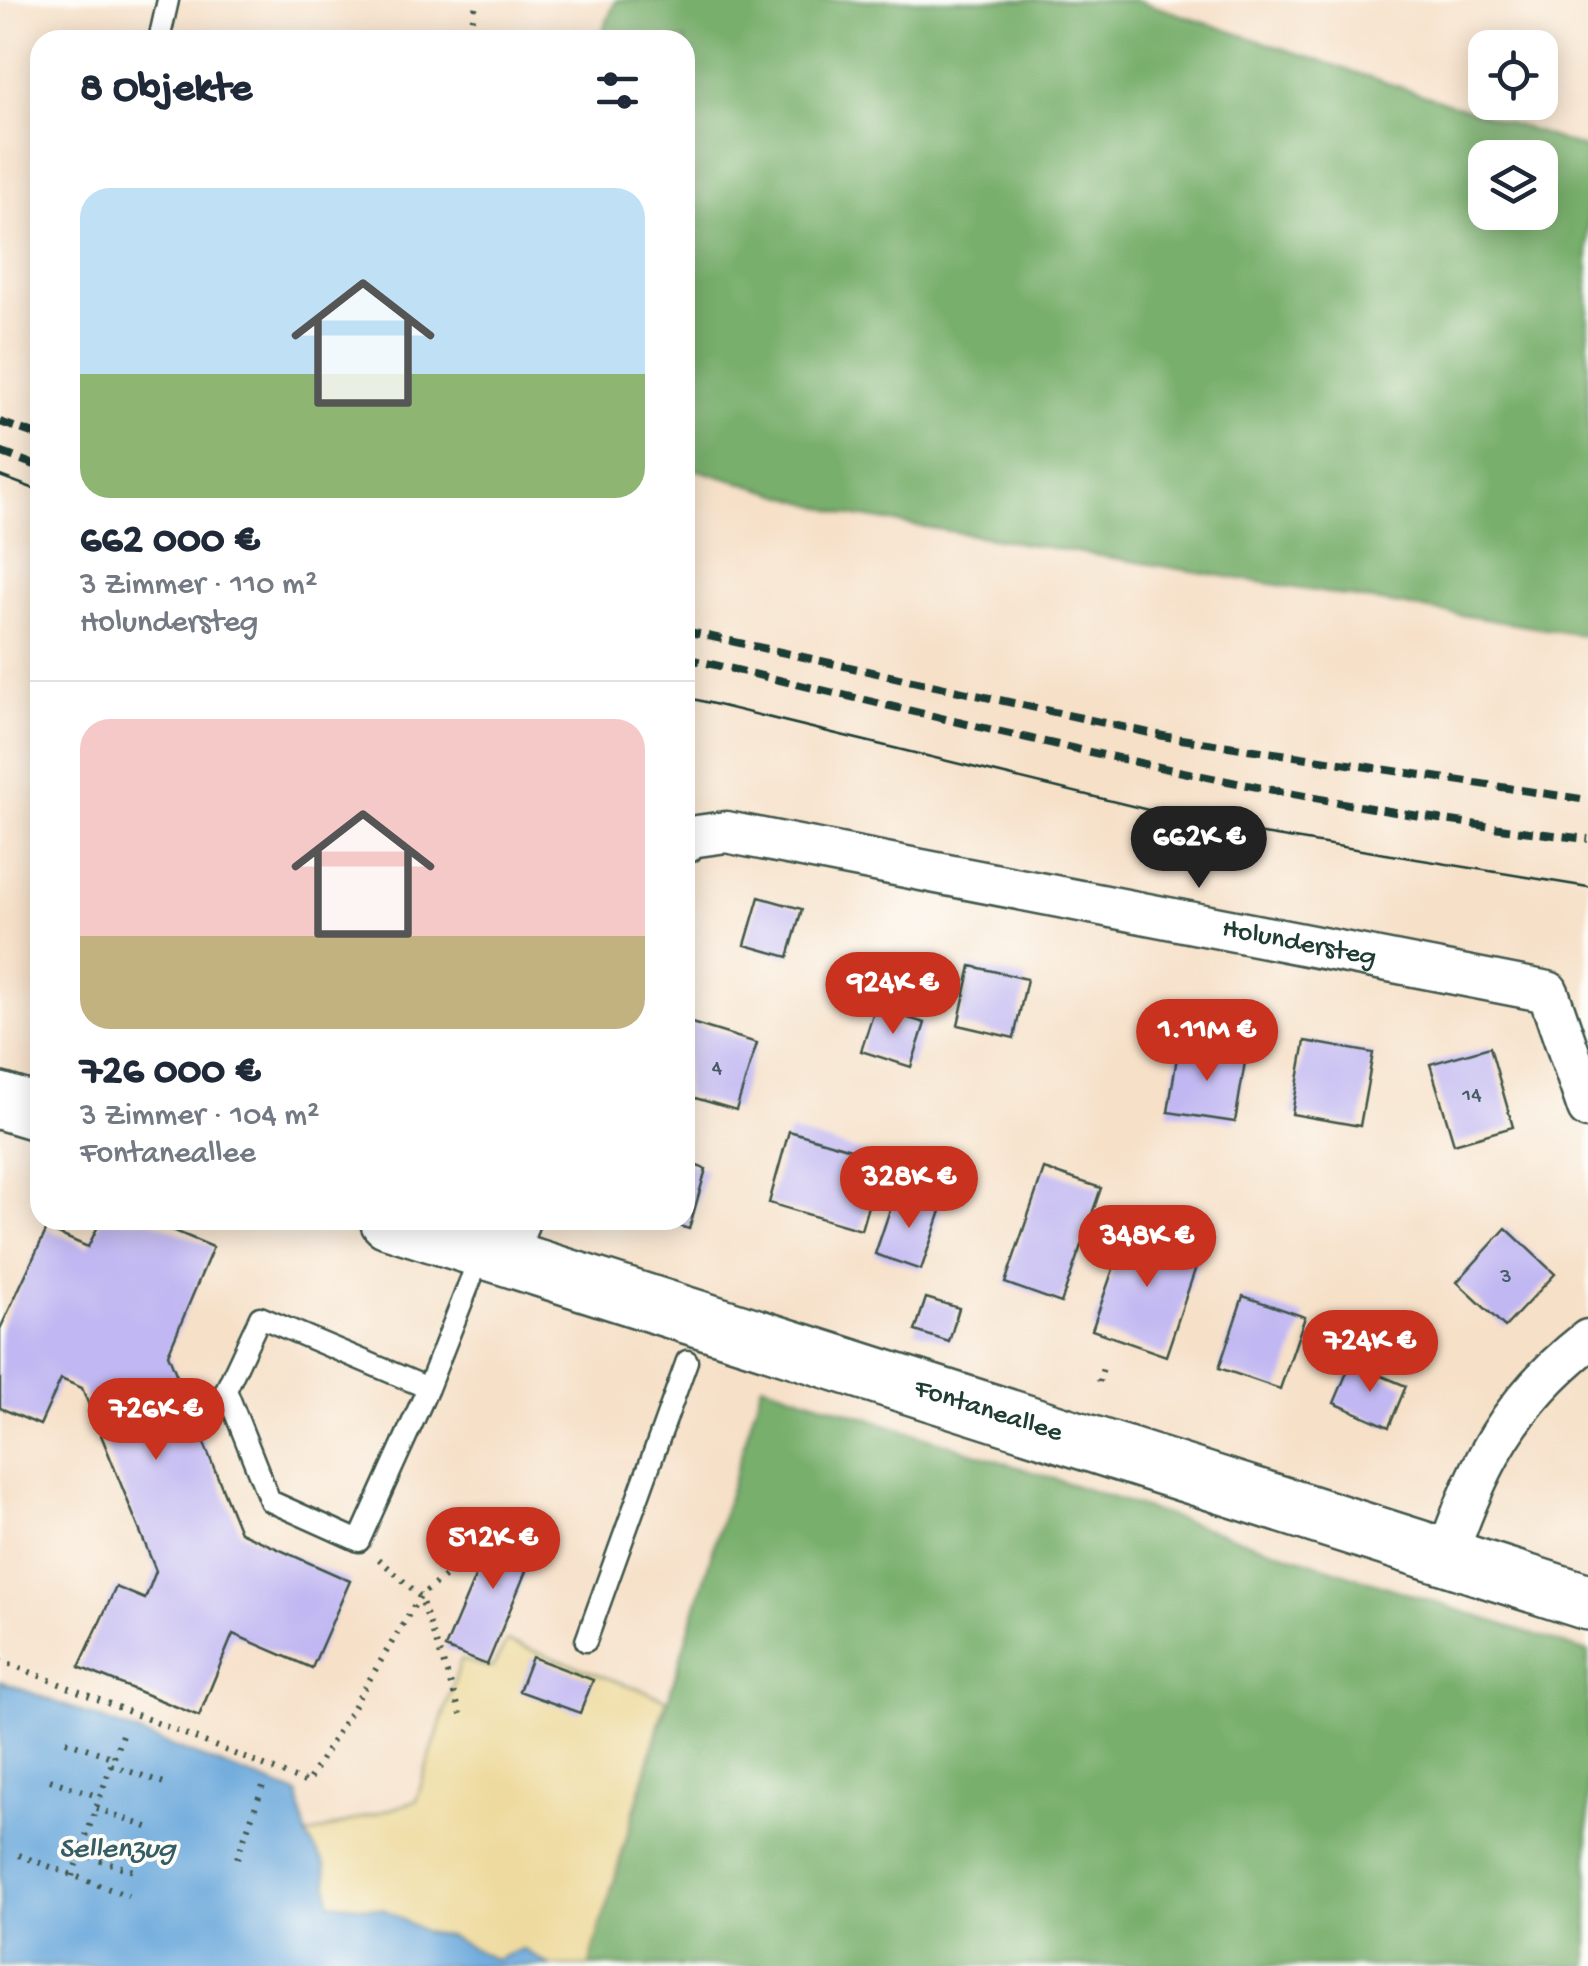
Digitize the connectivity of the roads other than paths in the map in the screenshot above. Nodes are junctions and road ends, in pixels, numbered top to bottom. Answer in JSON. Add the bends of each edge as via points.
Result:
{"nodes":[{"id":1,"x":168,"y":0,"type":"edge"},
{"id":2,"x":162,"y":30,"type":"edge"},
{"id":3,"x":695,"y":838,"type":"edge"},
{"id":4,"x":1588,"y":1108,"type":"edge"},
{"id":5,"x":440,"y":1230,"type":"edge"},
{"id":6,"x":503,"y":1242,"type":"edge"},
{"id":7,"x":1588,"y":1340,"type":"edge"},
{"id":8,"x":686,"y":1362,"type":"dead end"},
{"id":9,"x":428,"y":1388,"type":"junction"},
{"id":10,"x":1447,"y":1555,"type":"junction"},
{"id":11,"x":1588,"y":1602,"type":"edge"},
{"id":12,"x":586,"y":1641,"type":"dead end"}],
"edges":[{"from":1,"to":2,"type":"lane"},
{"from":3,"to":4,"type":"street","name":"Holundersteg","via":[[726,832],[1548,992]]},
{"from":5,"to":6,"type":"main road","name":"Fontaneallee"},
{"from":6,"to":9,"type":"lane"},
{"from":6,"to":10,"type":"main road","name":"Fontaneallee"},
{"from":7,"to":10,"type":"street","via":[[1508,1420],[1480,1466]]},
{"from":8,"to":12,"type":"lane"},
{"from":9,"to":9,"type":"lane","via":[[359,1542],[270,1501],[226,1390],[260,1317]]},
{"from":10,"to":11,"type":"main road","name":"Fontaneallee"}]}
